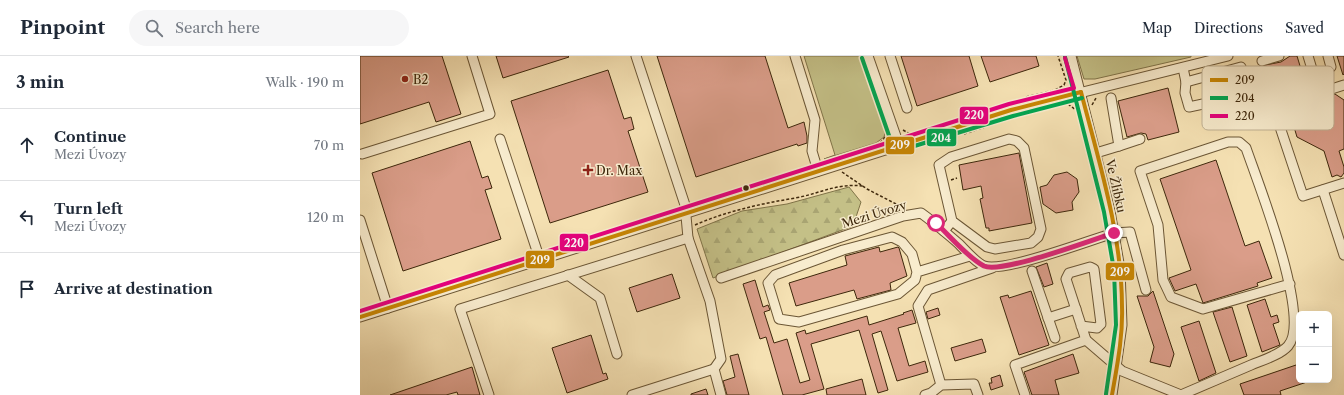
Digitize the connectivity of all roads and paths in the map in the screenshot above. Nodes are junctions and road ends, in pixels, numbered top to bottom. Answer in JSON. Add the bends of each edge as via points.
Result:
{"nodes":[{"id":1,"x":472,"y":56,"type":"edge"},
{"id":2,"x":636,"y":56,"type":"edge"},
{"id":3,"x":795,"y":56,"type":"edge"},
{"id":4,"x":868,"y":56,"type":"edge"},
{"id":5,"x":890,"y":56,"type":"edge"},
{"id":6,"x":1058,"y":56,"type":"edge"},
{"id":7,"x":1071,"y":56,"type":"edge"},
{"id":8,"x":1228,"y":56,"type":"edge"},
{"id":9,"x":1279,"y":56,"type":"edge"},
{"id":10,"x":1308,"y":56,"type":"edge"},
{"id":11,"x":1328,"y":56,"type":"edge"},
{"id":12,"x":1262,"y":61,"type":"dead end"},
{"id":13,"x":1311,"y":66,"type":"edge"},
{"id":14,"x":1331,"y":66,"type":"edge"},
{"id":15,"x":1183,"y":68,"type":"junction"},
{"id":16,"x":1202,"y":78,"type":"edge"},
{"id":17,"x":1186,"y":82,"type":"junction"},
{"id":18,"x":1344,"y":85,"type":"edge"},
{"id":19,"x":1334,"y":88,"type":"edge"},
{"id":20,"x":1081,"y":92,"type":"junction"},
{"id":21,"x":1026,"y":98,"type":"dead end"},
{"id":22,"x":1111,"y":98,"type":"dead end"},
{"id":23,"x":1202,"y":104,"type":"edge"},
{"id":24,"x":907,"y":108,"type":"dead end"},
{"id":25,"x":900,"y":127,"type":"dead end"},
{"id":26,"x":1281,"y":130,"type":"edge"},
{"id":27,"x":914,"y":132,"type":"dead end"},
{"id":28,"x":500,"y":139,"type":"dead end"},
{"id":29,"x":1140,"y":139,"type":"dead end"},
{"id":30,"x":899,"y":145,"type":"junction"},
{"id":31,"x":1119,"y":146,"type":"junction"},
{"id":32,"x":1096,"y":153,"type":"junction"},
{"id":33,"x":362,"y":154,"type":"dead end"},
{"id":34,"x":834,"y":166,"type":"junction"},
{"id":35,"x":818,"y":171,"type":"junction"},
{"id":36,"x":1344,"y":183,"type":"edge"},
{"id":37,"x":863,"y":186,"type":"junction"},
{"id":38,"x":1324,"y":190,"type":"junction"},
{"id":39,"x":684,"y":214,"type":"junction"},
{"id":40,"x":903,"y":216,"type":"junction"},
{"id":41,"x":360,"y":220,"type":"edge"},
{"id":42,"x":952,"y":221,"type":"junction"},
{"id":43,"x":686,"y":228,"type":"junction"},
{"id":44,"x":944,"y":231,"type":"junction"},
{"id":45,"x":1114,"y":233,"type":"junction"},
{"id":46,"x":688,"y":238,"type":"junction"},
{"id":47,"x":1344,"y":254,"type":"edge"},
{"id":48,"x":970,"y":256,"type":"junction"},
{"id":49,"x":540,"y":260,"type":"junction"},
{"id":50,"x":996,"y":267,"type":"junction"},
{"id":51,"x":1032,"y":271,"type":"dead end"},
{"id":52,"x":917,"y":272,"type":"junction"},
{"id":53,"x":568,"y":276,"type":"junction"},
{"id":54,"x":721,"y":278,"type":"dead end"},
{"id":55,"x":1290,"y":284,"type":"junction"},
{"id":56,"x":1146,"y":290,"type":"dead end"},
{"id":57,"x":388,"y":308,"type":"junction"},
{"id":58,"x":1076,"y":309,"type":"junction"},
{"id":59,"x":360,"y":317,"type":"edge"},
{"id":60,"x":1048,"y":318,"type":"junction"},
{"id":61,"x":1081,"y":326,"type":"junction"},
{"id":62,"x":1056,"y":338,"type":"dead end"},
{"id":63,"x":1086,"y":340,"type":"junction"},
{"id":64,"x":617,"y":354,"type":"dead end"},
{"id":65,"x":1117,"y":368,"type":"junction"},
{"id":66,"x":714,"y":369,"type":"junction"},
{"id":67,"x":941,"y":385,"type":"junction"},
{"id":68,"x":489,"y":395,"type":"edge"},
{"id":69,"x":632,"y":395,"type":"edge"},
{"id":70,"x":721,"y":395,"type":"edge"},
{"id":71,"x":926,"y":395,"type":"edge"},
{"id":72,"x":978,"y":395,"type":"edge"},
{"id":73,"x":1025,"y":395,"type":"edge"},
{"id":74,"x":1112,"y":395,"type":"edge"},
{"id":75,"x":1181,"y":395,"type":"edge"}],
"edges":[{"from":1,"to":33,"type":"street","via":[[490,114]]},
{"from":2,"to":39,"type":"street","via":[[685,205]]},
{"from":3,"to":35,"type":"street","via":[[815,120],[812,151]]},
{"from":4,"to":30,"type":"street"},
{"from":5,"to":24,"type":"street"},
{"from":6,"to":21,"type":"path","via":[[1066,80],[1061,87]]},
{"from":7,"to":20,"type":"street","name":"Ve Žlíbku"},
{"from":8,"to":15,"type":"street"},
{"from":9,"to":12,"type":"street"},
{"from":10,"to":13,"type":"street"},
{"from":11,"to":14,"type":"street"},
{"from":15,"to":17,"type":"street"},
{"from":15,"to":20,"type":"street"},
{"from":16,"to":17,"type":"street"},
{"from":17,"to":23,"type":"street","via":[[1185,93],[1189,107]]},
{"from":18,"to":19,"type":"street"},
{"from":20,"to":30,"type":"street","via":[[1011,110]]},
{"from":20,"to":32,"type":"street","name":"Ve Žlíbku"},
{"from":22,"to":31,"type":"street"},
{"from":25,"to":27,"type":"path","via":[[905,132]]},
{"from":26,"to":38,"type":"street","via":[[1303,196]]},
{"from":28,"to":49,"type":"street"},
{"from":29,"to":31,"type":"street"},
{"from":30,"to":34,"type":"street"},
{"from":31,"to":32,"type":"street"},
{"from":32,"to":45,"type":"street","name":"Ve Žlíbku"},
{"from":34,"to":35,"type":"street"},
{"from":34,"to":37,"type":"path"},
{"from":35,"to":39,"type":"street"},
{"from":36,"to":38,"type":"street"},
{"from":37,"to":40,"type":"path","via":[[900,206]]},
{"from":37,"to":43,"type":"path","via":[[840,185],[801,197],[750,206]]},
{"from":38,"to":47,"type":"street"},
{"from":39,"to":43,"type":"street"},
{"from":39,"to":49,"type":"street"},
{"from":40,"to":44,"type":"street","name":"Mezi Úvozy","via":[[921,214]]},
{"from":40,"to":54,"type":"street","name":"Mezi Úvozy"},
{"from":41,"to":57,"type":"street"},
{"from":42,"to":42,"type":"street","via":[[940,165],[951,157],[1009,139],[1017,141],[1024,148],[1041,229],[1038,237],[1031,244],[995,250]]},
{"from":42,"to":44,"type":"street"},
{"from":43,"to":46,"type":"street"},
{"from":44,"to":48,"type":"street","name":"Mezi Úvozy"},
{"from":45,"to":50,"type":"street","name":"Mezi Úvozy"},
{"from":45,"to":56,"type":"street","via":[[1130,232]]},
{"from":45,"to":65,"type":"street","name":"Ve Žlíbku","via":[[1122,295],[1122,325]]},
{"from":46,"to":53,"type":"street"},
{"from":46,"to":66,"type":"street","via":[[710,301],[721,360]]},
{"from":48,"to":50,"type":"street","name":"Mezi Úvozy","via":[[984,266]]},
{"from":48,"to":52,"type":"street"},
{"from":49,"to":57,"type":"street"},
{"from":50,"to":67,"type":"street","via":[[928,290],[918,306]]},
{"from":51,"to":60,"type":"street"},
{"from":52,"to":52,"type":"street","via":[[915,280],[898,294],[799,322],[779,319],[768,283],[775,276],[843,250],[892,237],[902,242],[912,254]]},
{"from":53,"to":64,"type":"street","via":[[600,298]]},
{"from":53,"to":68,"type":"street","via":[[460,309]]},
{"from":55,"to":55,"type":"street","via":[[1246,148],[1239,142],[1228,142],[1140,171],[1158,225],[1163,280],[1171,297],[1203,309]]},
{"from":55,"to":75,"type":"street","via":[[1296,324],[1294,337],[1288,347]]},
{"from":57,"to":59,"type":"street"},
{"from":58,"to":60,"type":"street"},
{"from":58,"to":61,"type":"street"},
{"from":58,"to":61,"type":"street","via":[[1066,277],[1069,273],[1092,268],[1101,324],[1097,328]]},
{"from":60,"to":62,"type":"street"},
{"from":61,"to":63,"type":"street"},
{"from":63,"to":65,"type":"street"},
{"from":63,"to":73,"type":"street","via":[[1015,365]]},
{"from":65,"to":74,"type":"street","name":"Ve Žlíbku"},
{"from":65,"to":75,"type":"street"},
{"from":66,"to":69,"type":"street"},
{"from":66,"to":70,"type":"street"},
{"from":67,"to":71,"type":"street"},
{"from":67,"to":72,"type":"street","via":[[974,384]]}]}
